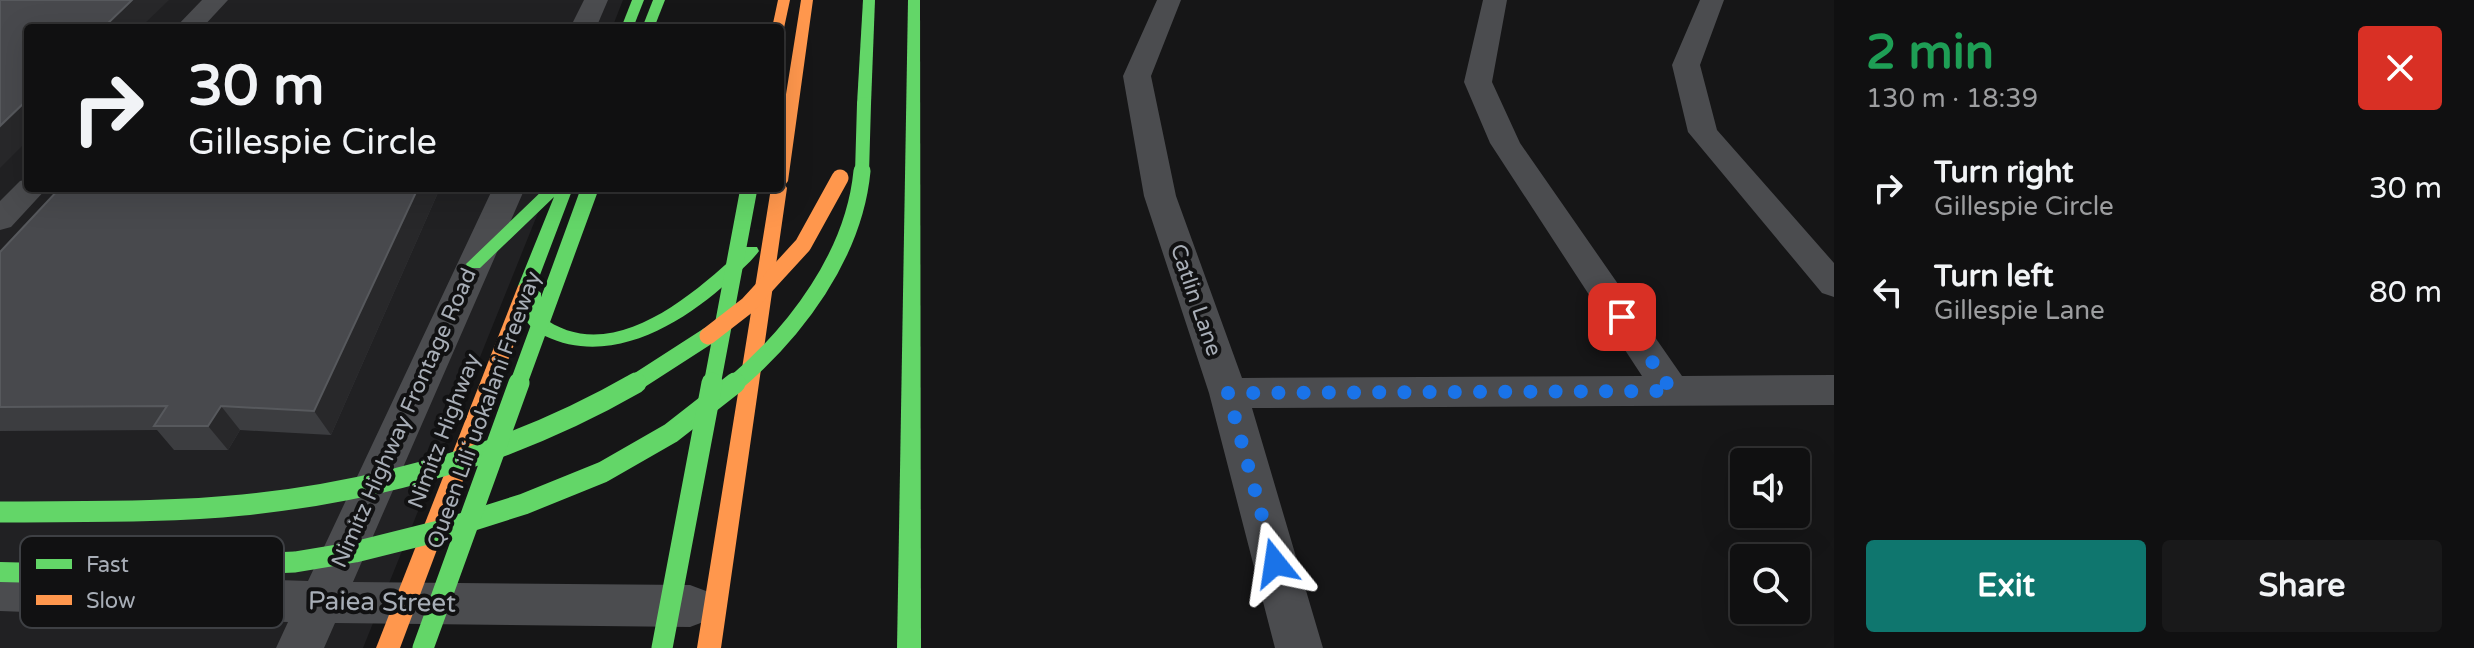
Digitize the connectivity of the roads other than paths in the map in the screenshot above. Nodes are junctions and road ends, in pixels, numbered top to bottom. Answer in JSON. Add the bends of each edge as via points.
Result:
{"nodes":[{"id":1,"x":216,"y":0,"type":"edge"},
{"id":2,"x":596,"y":0,"type":"edge"},
{"id":3,"x":638,"y":0,"type":"edge"},
{"id":4,"x":659,"y":0,"type":"edge"},
{"id":5,"x":784,"y":0,"type":"edge"},
{"id":6,"x":807,"y":0,"type":"edge"},
{"id":7,"x":869,"y":0,"type":"edge"},
{"id":8,"x":914,"y":0,"type":"edge"},
{"id":9,"x":1169,"y":0,"type":"edge"},
{"id":10,"x":1495,"y":0,"type":"edge"},
{"id":11,"x":1712,"y":0,"type":"edge"},
{"id":12,"x":192,"y":24,"type":"edge"},
{"id":13,"x":585,"y":24,"type":"edge"},
{"id":14,"x":629,"y":24,"type":"edge"},
{"id":15,"x":650,"y":24,"type":"edge"},
{"id":16,"x":779,"y":24,"type":"edge"},
{"id":17,"x":864,"y":104,"type":"junction"},
{"id":18,"x":784,"y":154,"type":"edge"},
{"id":19,"x":27,"y":192,"type":"edge"},
{"id":20,"x":507,"y":192,"type":"edge"},
{"id":21,"x":550,"y":192,"type":"edge"},
{"id":22,"x":563,"y":192,"type":"edge"},
{"id":23,"x":589,"y":192,"type":"edge"},
{"id":24,"x":748,"y":192,"type":"edge"},
{"id":25,"x":778,"y":192,"type":"edge"},
{"id":26,"x":0,"y":220,"type":"edge"},
{"id":27,"x":773,"y":230,"type":"junction"},
{"id":28,"x":474,"y":264,"type":"junction"},
{"id":29,"x":532,"y":271,"type":"junction"},
{"id":30,"x":1834,"y":285,"type":"edge"},
{"id":31,"x":1834,"y":390,"type":"edge"},
{"id":32,"x":1672,"y":391,"type":"junction"},
{"id":33,"x":1228,"y":393,"type":"junction"},
{"id":34,"x":0,"y":512,"type":"edge"},
{"id":35,"x":284,"y":561,"type":"edge"},
{"id":36,"x":0,"y":572,"type":"edge"},
{"id":37,"x":20,"y":572,"type":"edge"},
{"id":38,"x":0,"y":591,"type":"edge"},
{"id":39,"x":20,"y":592,"type":"edge"},
{"id":40,"x":284,"y":601,"type":"edge"},
{"id":41,"x":321,"y":602,"type":"junction"},
{"id":42,"x":404,"y":602,"type":"junction"},
{"id":43,"x":713,"y":627,"type":"edge"},
{"id":44,"x":300,"y":648,"type":"edge"},
{"id":45,"x":388,"y":648,"type":"edge"},
{"id":46,"x":423,"y":648,"type":"edge"},
{"id":47,"x":662,"y":648,"type":"edge"},
{"id":48,"x":909,"y":648,"type":"edge"},
{"id":49,"x":1299,"y":648,"type":"edge"}],
"edges":[{"from":1,"to":12,"type":"street"},
{"from":2,"to":13,"type":"street"},
{"from":3,"to":14,"type":"main road"},
{"from":4,"to":15,"type":"main road"},
{"from":5,"to":16,"type":"main road"},
{"from":6,"to":18,"type":"main road"},
{"from":7,"to":17,"type":"main road"},
{"from":8,"to":48,"type":"main road"},
{"from":9,"to":33,"type":"street","name":"Catlin Lane","via":[[1137,76],[1160,196]]},
{"from":10,"to":32,"type":"street","via":[[1478,82],[1505,143]]},
{"from":11,"to":30,"type":"street","via":[[1686,65],[1703,132]]},
{"from":17,"to":34,"type":"main road","bridge":true,"via":[[837,188],[808,242],[760,293],[708,336],[618,394],[524,438],[400,479],[279,501],[161,510]]},
{"from":17,"to":35,"type":"main road","bridge":true,"via":[[855,211],[837,257],[807,306],[764,355],[707,406],[637,454],[551,493],[447,528],[315,560]]},
{"from":19,"to":26,"type":"street"},
{"from":20,"to":28,"type":"street","name":"Nimitz Highway Frontage Road"},
{"from":21,"to":28,"type":"main road"},
{"from":22,"to":29,"type":"main road","name":"Nimitz Highway"},
{"from":23,"to":46,"type":"main road","name":"Queen Liliʻuokalani Freeway","bridge":true},
{"from":24,"to":47,"type":"main road","bridge":true},
{"from":25,"to":27,"type":"main road"},
{"from":27,"to":29,"type":"main road","via":[[678,313],[647,330],[593,342],[545,331],[532,318]]},
{"from":27,"to":43,"type":"main road"},
{"from":28,"to":41,"type":"street","name":"Nimitz Highway Frontage Road"},
{"from":29,"to":42,"type":"main road","name":"Nimitz Highway"},
{"from":31,"to":32,"type":"street"},
{"from":32,"to":33,"type":"street"},
{"from":33,"to":49,"type":"street","name":"Catlin Lane"},
{"from":36,"to":37,"type":"main road","bridge":true},
{"from":38,"to":39,"type":"street","name":"Paiea Street"},
{"from":40,"to":41,"type":"street","name":"Paiea Street"},
{"from":41,"to":42,"type":"street","name":"Paiea Street"},
{"from":41,"to":44,"type":"street","name":"Nimitz Highway Frontage Road"},
{"from":42,"to":43,"type":"street","name":"Paiea Street"},
{"from":42,"to":45,"type":"main road","name":"Nimitz Highway"}]}
